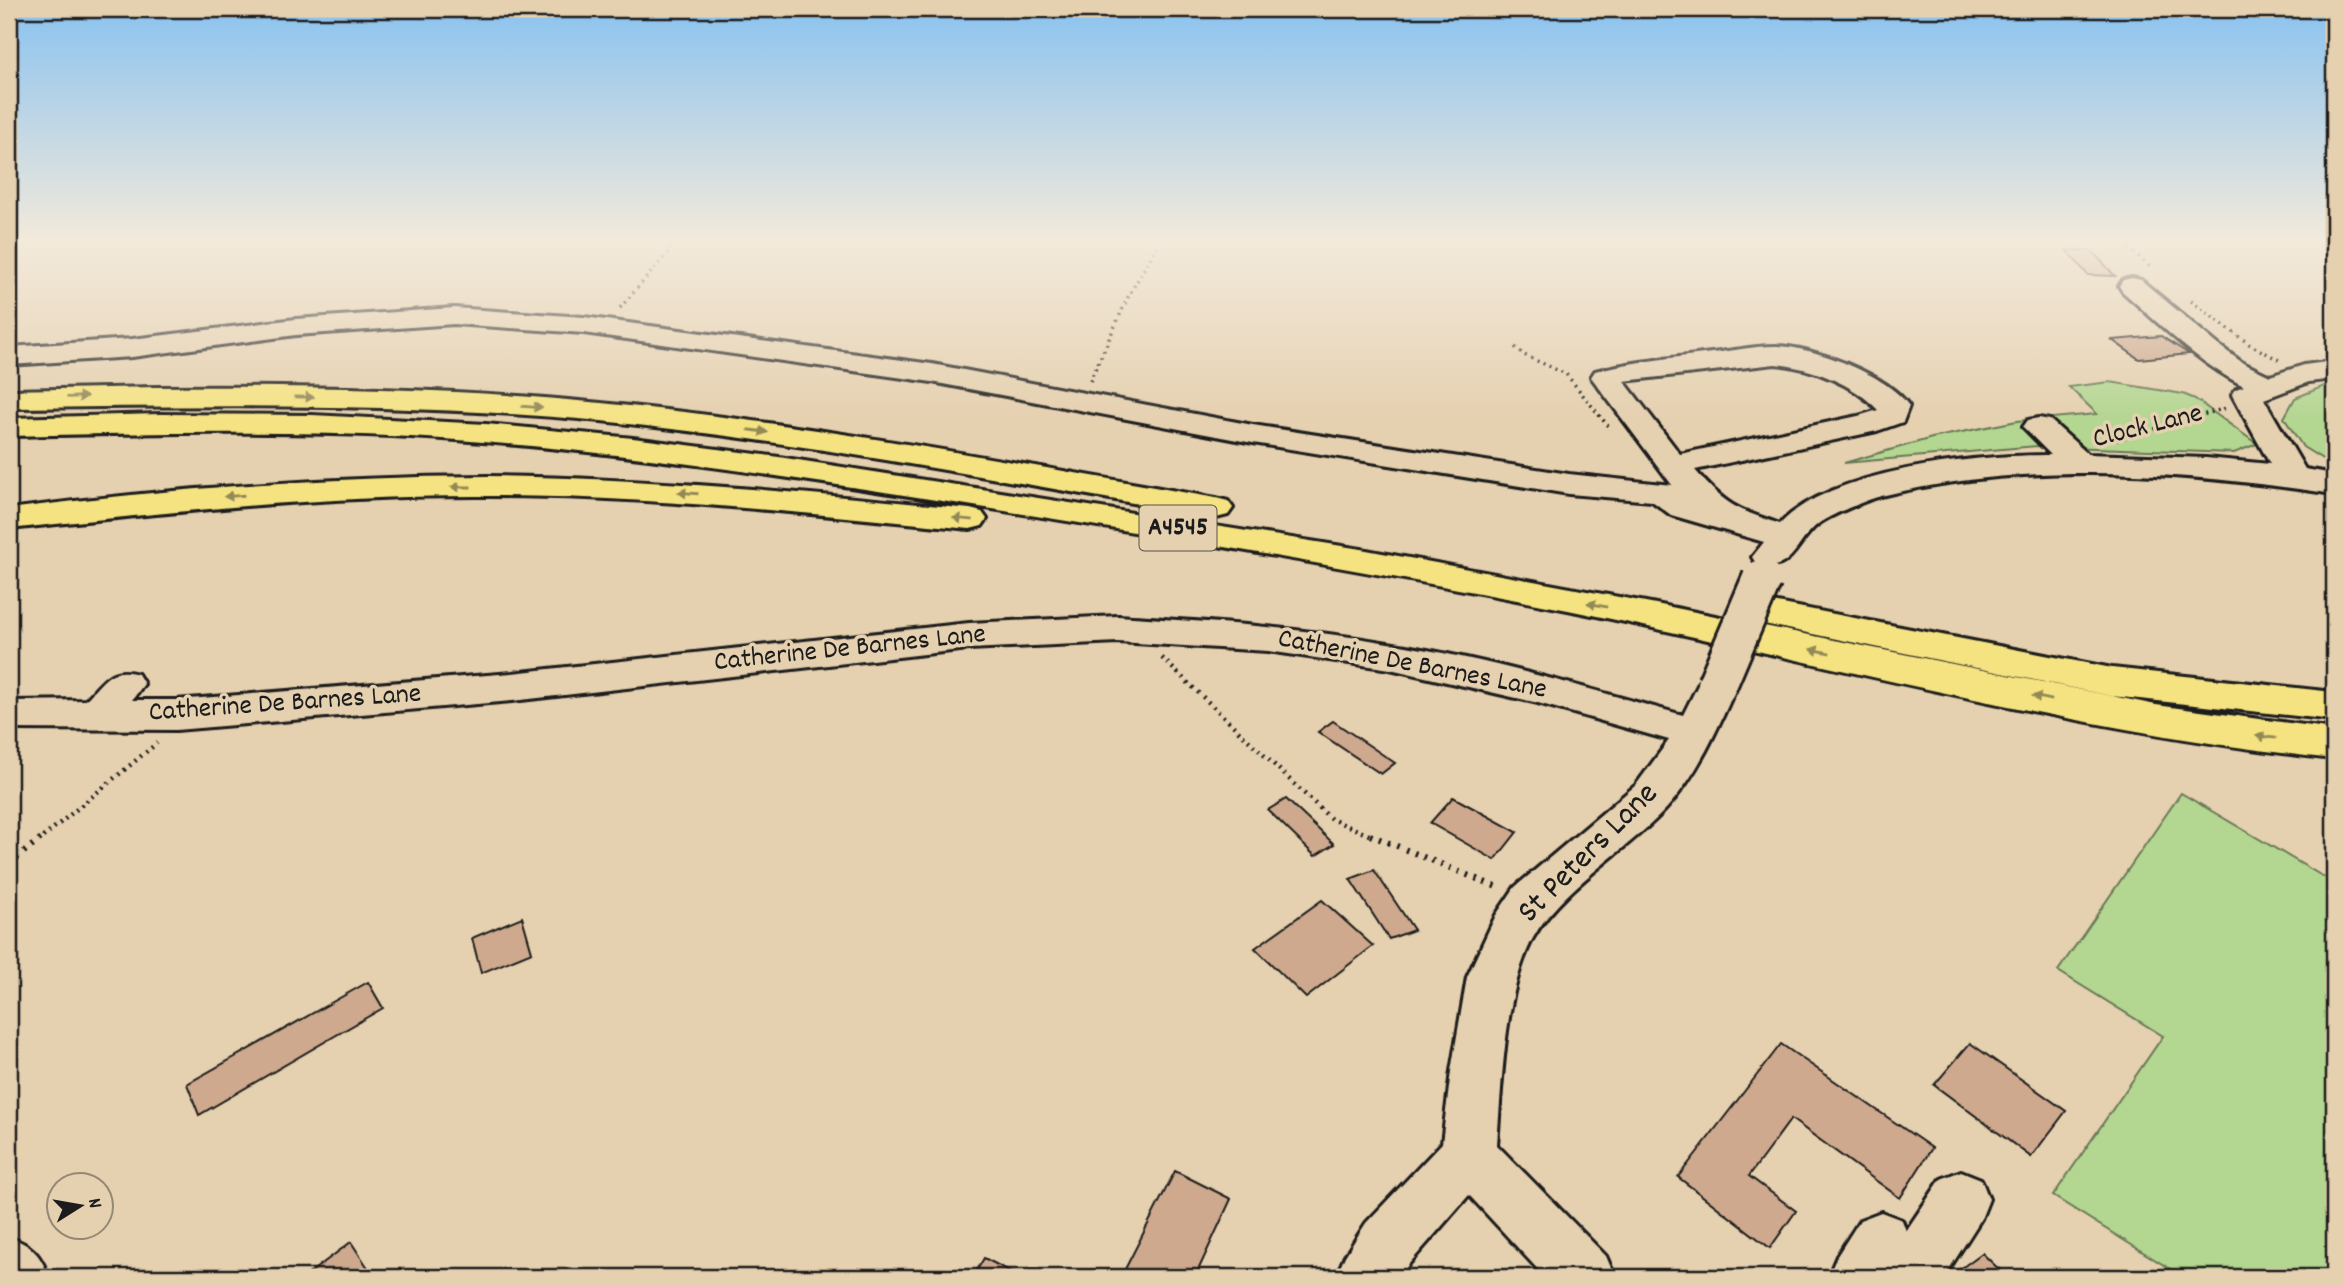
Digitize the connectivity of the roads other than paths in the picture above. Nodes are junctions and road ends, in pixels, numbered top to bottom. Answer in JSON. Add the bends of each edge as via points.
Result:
{"nodes":[{"id":1,"x":2166,"y":303,"type":"edge"},
{"id":2,"x":9,"y":356,"type":"edge"},
{"id":3,"x":2334,"y":370,"type":"edge"},
{"id":4,"x":2242,"y":395,"type":"junction"},
{"id":5,"x":9,"y":399,"type":"edge"},
{"id":6,"x":9,"y":427,"type":"edge"},
{"id":7,"x":1673,"y":465,"type":"junction"},
{"id":8,"x":2292,"y":475,"type":"junction"},
{"id":9,"x":2334,"y":484,"type":"edge"},
{"id":10,"x":9,"y":519,"type":"edge"},
{"id":11,"x":1738,"y":522,"type":"junction"},
{"id":12,"x":1783,"y":537,"type":"junction"},
{"id":13,"x":1324,"y":553,"type":"junction"},
{"id":14,"x":124,"y":684,"type":"dead end"},
{"id":15,"x":2334,"y":706,"type":"edge"},
{"id":16,"x":9,"y":715,"type":"edge"},
{"id":17,"x":95,"y":717,"type":"junction"},
{"id":18,"x":1695,"y":733,"type":"junction"},
{"id":19,"x":2334,"y":744,"type":"edge"},
{"id":20,"x":1468,"y":1156,"type":"junction"},
{"id":21,"x":1961,"y":1199,"type":"dead end"},
{"id":22,"x":1883,"y":1265,"type":"edge"},
{"id":23,"x":9,"y":1266,"type":"edge"},
{"id":24,"x":19,"y":1277,"type":"edge"},
{"id":25,"x":1366,"y":1277,"type":"edge"},
{"id":26,"x":1585,"y":1277,"type":"edge"}],
"edges":[{"from":1,"to":4,"type":"street","via":[[2211,353],[2233,369]]},
{"from":2,"to":11,"type":"street","via":[[454,316],[604,328],[932,373],[1253,434],[1569,484],[1661,492],[1683,508]]},
{"from":3,"to":4,"type":"street","via":[[2304,374]]},
{"from":4,"to":8,"type":"street"},
{"from":5,"to":15,"type":"highway","number":"A4545","one_way":true,"via":[[388,399],[601,412],[756,431],[958,462],[1524,565],[2112,682]]},
{"from":6,"to":13,"type":"highway","number":"A4545","via":[[315,424],[580,442],[775,465]]},
{"from":7,"to":7,"type":"street","via":[[1606,377],[1795,355],[1878,393],[1894,406],[1892,415],[1866,424]]},
{"from":7,"to":11,"type":"street","via":[[1705,503]]},
{"from":8,"to":9,"type":"street"},
{"from":8,"to":12,"type":"street","via":[[2060,447],[1877,485],[1815,511]]},
{"from":13,"to":10,"type":"highway","one_way":true,"via":[[770,499],[592,488],[300,491]]},
{"from":11,"to":12,"type":"street"},
{"from":12,"to":18,"type":"street","bridge":true,"via":[[1772,552]]},
{"from":19,"to":13,"type":"highway","number":"A4545","one_way":true,"via":[[2156,720]]},
{"from":14,"to":17,"type":"street"},
{"from":16,"to":17,"type":"street","name":"Catherine De Barnes Lane"},
{"from":17,"to":18,"type":"street","name":"Catherine De Barnes Lane","via":[[176,715],[499,688],[969,636],[1118,629],[1268,638],[1390,656],[1538,689]]},
{"from":18,"to":20,"type":"street","name":"St Peters Lane","via":[[1651,797],[1532,901],[1513,929],[1492,977]]},
{"from":20,"to":25,"type":"street","via":[[1387,1244]]},
{"from":20,"to":26,"type":"street"},
{"from":21,"to":22,"type":"street"},
{"from":23,"to":24,"type":"street"}]}
